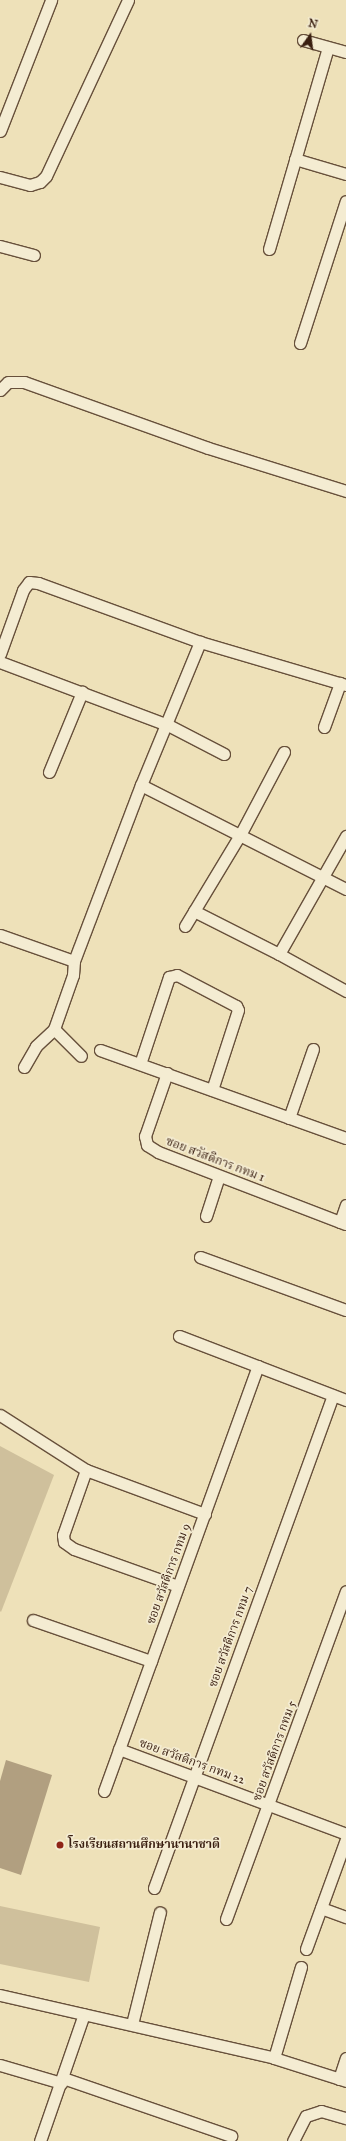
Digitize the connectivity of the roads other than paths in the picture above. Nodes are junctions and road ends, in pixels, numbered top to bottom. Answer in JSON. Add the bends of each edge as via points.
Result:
{"nodes":[{"id":1,"x":51,"y":0,"type":"edge"},
{"id":2,"x":128,"y":0,"type":"edge"},
{"id":3,"x":303,"y":40,"type":"dead end"},
{"id":4,"x":328,"y":47,"type":"junction"},
{"id":5,"x":346,"y":52,"type":"edge"},
{"id":6,"x":0,"y":131,"type":"edge"},
{"id":7,"x":295,"y":159,"type":"junction"},
{"id":8,"x":346,"y":174,"type":"edge"},
{"id":9,"x":0,"y":177,"type":"edge"},
{"id":10,"x":346,"y":201,"type":"edge"},
{"id":11,"x":0,"y":246,"type":"edge"},
{"id":12,"x":269,"y":249,"type":"dead end"},
{"id":13,"x":34,"y":255,"type":"dead end"},
{"id":14,"x":300,"y":343,"type":"dead end"},
{"id":15,"x":0,"y":390,"type":"edge"},
{"id":16,"x":346,"y":491,"type":"edge"},
{"id":17,"x":200,"y":642,"type":"junction"},
{"id":18,"x":0,"y":654,"type":"edge"},
{"id":19,"x":0,"y":662,"type":"edge"},
{"id":20,"x":343,"y":684,"type":"edge"},
{"id":21,"x":82,"y":692,"type":"junction"},
{"id":22,"x":168,"y":725,"type":"junction"},
{"id":23,"x":324,"y":727,"type":"dead end"},
{"id":24,"x":284,"y":752,"type":"dead end"},
{"id":25,"x":224,"y":754,"type":"dead end"},
{"id":26,"x":49,"y":772,"type":"dead end"},
{"id":27,"x":141,"y":785,"type":"junction"},
{"id":28,"x":240,"y":835,"type":"junction"},
{"id":29,"x":346,"y":836,"type":"edge"},
{"id":30,"x":323,"y":877,"type":"junction"},
{"id":31,"x":346,"y":889,"type":"edge"},
{"id":32,"x":194,"y":911,"type":"junction"},
{"id":33,"x":185,"y":926,"type":"dead end"},
{"id":34,"x":0,"y":935,"type":"edge"},
{"id":35,"x":279,"y":954,"type":"junction"},
{"id":36,"x":74,"y":961,"type":"junction"},
{"id":37,"x":346,"y":991,"type":"edge"},
{"id":38,"x":54,"y":1029,"type":"junction"},
{"id":39,"x":313,"y":1048,"type":"dead end"},
{"id":40,"x":100,"y":1050,"type":"dead end"},
{"id":41,"x":81,"y":1056,"type":"dead end"},
{"id":42,"x":140,"y":1064,"type":"junction"},
{"id":43,"x":24,"y":1067,"type":"dead end"},
{"id":44,"x":167,"y":1073,"type":"junction"},
{"id":45,"x":212,"y":1090,"type":"junction"},
{"id":46,"x":289,"y":1118,"type":"junction"},
{"id":47,"x":346,"y":1138,"type":"edge"},
{"id":48,"x":219,"y":1176,"type":"junction"},
{"id":49,"x":346,"y":1205,"type":"edge"},
{"id":50,"x":206,"y":1216,"type":"dead end"},
{"id":51,"x":343,"y":1223,"type":"edge"},
{"id":52,"x":200,"y":1257,"type":"dead end"},
{"id":53,"x":346,"y":1310,"type":"edge"},
{"id":54,"x":179,"y":1336,"type":"dead end"},
{"id":55,"x":258,"y":1366,"type":"junction"},
{"id":56,"x":333,"y":1395,"type":"junction"},
{"id":57,"x":346,"y":1400,"type":"edge"},
{"id":58,"x":0,"y":1415,"type":"edge"},
{"id":59,"x":86,"y":1470,"type":"junction"},
{"id":60,"x":205,"y":1514,"type":"junction"},
{"id":61,"x":178,"y":1586,"type":"junction"},
{"id":62,"x":346,"y":1591,"type":"edge"},
{"id":63,"x":33,"y":1620,"type":"dead end"},
{"id":64,"x":151,"y":1661,"type":"junction"},
{"id":65,"x":119,"y":1749,"type":"junction"},
{"id":66,"x":194,"y":1777,"type":"junction"},
{"id":67,"x":104,"y":1791,"type":"dead end"},
{"id":68,"x":269,"y":1805,"type":"junction"},
{"id":69,"x":346,"y":1834,"type":"edge"},
{"id":70,"x":346,"y":1839,"type":"edge"},
{"id":71,"x":154,"y":1888,"type":"dead end"},
{"id":72,"x":321,"y":1908,"type":"junction"},
{"id":73,"x":160,"y":1912,"type":"dead end"},
{"id":74,"x":346,"y":1917,"type":"edge"},
{"id":75,"x":226,"y":1919,"type":"dead end"},
{"id":76,"x":306,"y":1949,"type":"dead end"},
{"id":77,"x":301,"y":1967,"type":"dead end"},
{"id":78,"x":0,"y":1995,"type":"edge"},
{"id":79,"x":84,"y":2014,"type":"junction"},
{"id":80,"x":132,"y":2024,"type":"junction"},
{"id":81,"x":274,"y":2058,"type":"junction"},
{"id":82,"x":346,"y":2058,"type":"edge"},
{"id":83,"x":0,"y":2065,"type":"edge"},
{"id":84,"x":342,"y":2080,"type":"edge"},
{"id":85,"x":62,"y":2081,"type":"junction"},
{"id":86,"x":346,"y":2118,"type":"edge"},
{"id":87,"x":231,"y":2136,"type":"dead end"},
{"id":88,"x":40,"y":2141,"type":"edge"},
{"id":89,"x":293,"y":2141,"type":"edge"}],
"edges":[{"from":1,"to":6,"type":"street"},
{"from":2,"to":9,"type":"street","via":[[46,176],[40,182],[30,185]]},
{"from":3,"to":4,"type":"street"},
{"from":4,"to":5,"type":"street"},
{"from":4,"to":7,"type":"street"},
{"from":7,"to":8,"type":"street"},
{"from":7,"to":12,"type":"street"},
{"from":10,"to":14,"type":"street"},
{"from":11,"to":13,"type":"street"},
{"from":15,"to":16,"type":"street","via":[[8,382],[24,382],[208,448]]},
{"from":17,"to":18,"type":"street","via":[[38,583],[29,582],[23,590]]},
{"from":17,"to":20,"type":"street"},
{"from":17,"to":22,"type":"street"},
{"from":19,"to":21,"type":"street"},
{"from":20,"to":23,"type":"street"},
{"from":21,"to":22,"type":"street"},
{"from":21,"to":26,"type":"street"},
{"from":22,"to":25,"type":"street"},
{"from":22,"to":27,"type":"street"},
{"from":24,"to":28,"type":"street"},
{"from":27,"to":28,"type":"street"},
{"from":27,"to":36,"type":"street"},
{"from":28,"to":30,"type":"street"},
{"from":28,"to":32,"type":"street"},
{"from":29,"to":30,"type":"street"},
{"from":30,"to":31,"type":"street"},
{"from":30,"to":35,"type":"street"},
{"from":32,"to":33,"type":"street"},
{"from":32,"to":35,"type":"street"},
{"from":34,"to":36,"type":"street"},
{"from":35,"to":37,"type":"street"},
{"from":36,"to":38,"type":"street","via":[[73,975]]},
{"from":38,"to":41,"type":"street"},
{"from":38,"to":43,"type":"street","via":[[36,1046]]},
{"from":39,"to":46,"type":"street"},
{"from":40,"to":42,"type":"street"},
{"from":42,"to":44,"type":"street"},
{"from":42,"to":45,"type":"street","via":[[169,977],[177,975],[236,1006],[238,1010]]},
{"from":44,"to":45,"type":"street"},
{"from":44,"to":48,"type":"street","name":"ซอย สวัสดิการ กทม 1","via":[[145,1136],[147,1145],[158,1152]]},
{"from":45,"to":46,"type":"street"},
{"from":46,"to":47,"type":"street"},
{"from":48,"to":50,"type":"street"},
{"from":48,"to":51,"type":"street","name":"ซอย สวัสดิการ กทม 1"},
{"from":49,"to":51,"type":"street"},
{"from":52,"to":53,"type":"street"},
{"from":54,"to":55,"type":"street"},
{"from":55,"to":56,"type":"street"},
{"from":55,"to":60,"type":"street","name":"ซอย สวัสดิการ กทม 9"},
{"from":56,"to":57,"type":"street"},
{"from":56,"to":66,"type":"street","name":"ซอย สวัสดิการ กทม 7"},
{"from":58,"to":59,"type":"street"},
{"from":59,"to":60,"type":"street"},
{"from":59,"to":61,"type":"street","via":[[63,1536],[64,1542],[74,1549]]},
{"from":60,"to":61,"type":"street","name":"ซอย สวัสดิการ กทม 9"},
{"from":61,"to":64,"type":"street","name":"ซอย สวัสดิการ กทม 9"},
{"from":62,"to":68,"type":"street","name":"ซอย สวัสดิการ กทม 5"},
{"from":63,"to":64,"type":"street"},
{"from":64,"to":65,"type":"street","name":"ซอย สวัสดิการ กทม 9"},
{"from":65,"to":66,"type":"street","name":"ซอย สวัสดิการ กทม 22"},
{"from":65,"to":67,"type":"street","name":"ซอย สวัสดิการ กทม 9"},
{"from":66,"to":68,"type":"street","name":"ซอย สวัสดิการ กทม 22"},
{"from":66,"to":71,"type":"street","name":"ซอย สวัสดิการ กทม 7"},
{"from":68,"to":69,"type":"street","name":"ซอย สวัสดิการ กทม 22"},
{"from":68,"to":75,"type":"street","name":"ซอย สวัสดิการ กทม 5"},
{"from":70,"to":72,"type":"street"},
{"from":72,"to":74,"type":"street"},
{"from":72,"to":76,"type":"street"},
{"from":73,"to":80,"type":"street"},
{"from":77,"to":81,"type":"street"},
{"from":78,"to":79,"type":"street"},
{"from":79,"to":80,"type":"street"},
{"from":79,"to":85,"type":"street"},
{"from":80,"to":81,"type":"street"},
{"from":81,"to":84,"type":"street"},
{"from":82,"to":84,"type":"street"},
{"from":83,"to":85,"type":"street"},
{"from":85,"to":87,"type":"street"},
{"from":85,"to":88,"type":"street"},
{"from":86,"to":89,"type":"street","via":[[321,2111],[306,2116]]}]}
